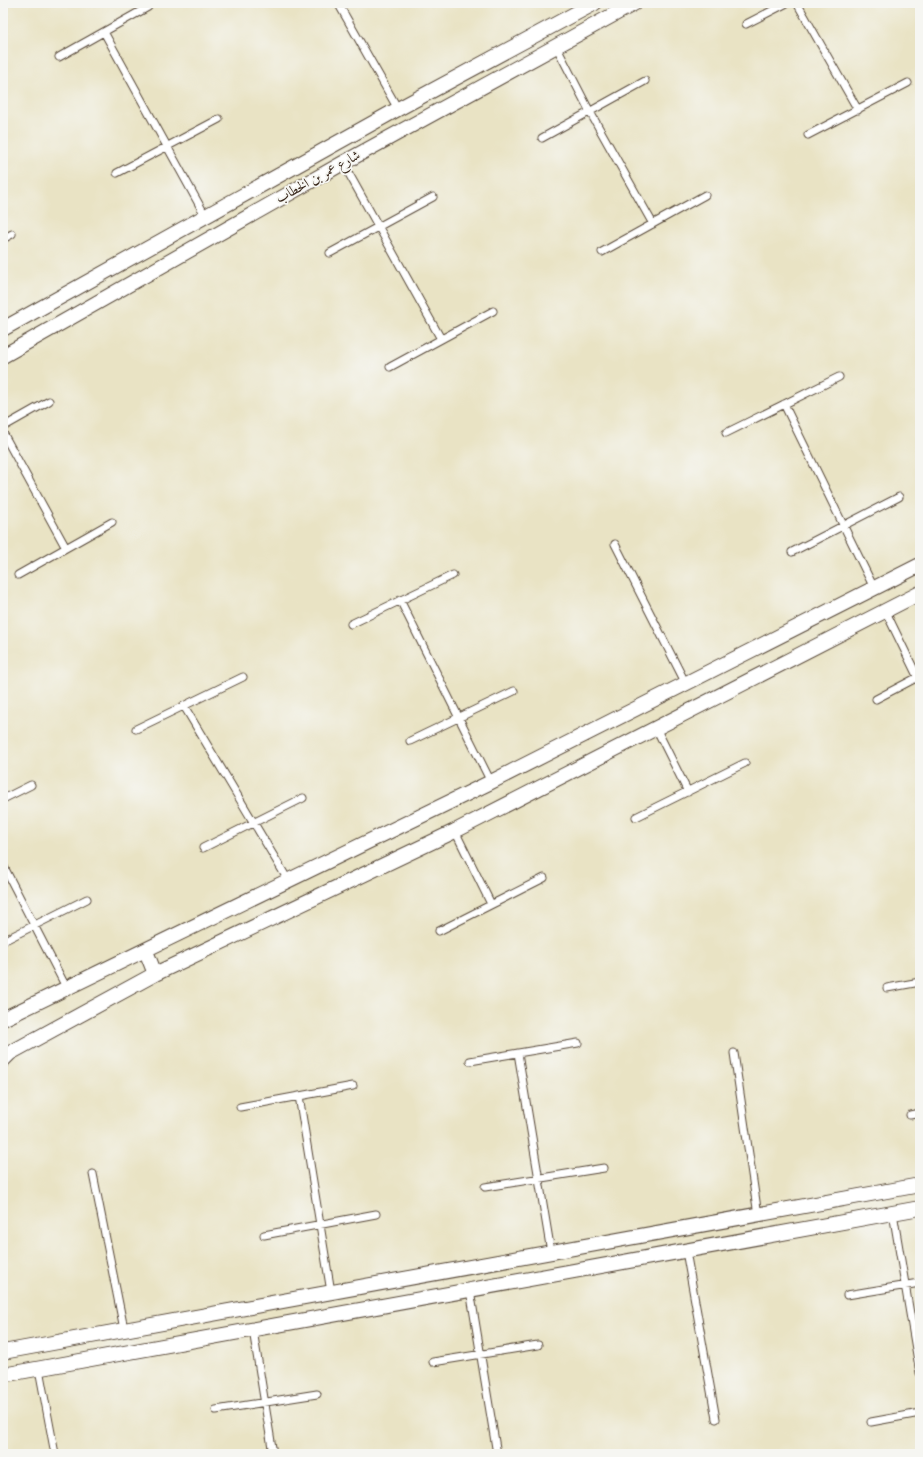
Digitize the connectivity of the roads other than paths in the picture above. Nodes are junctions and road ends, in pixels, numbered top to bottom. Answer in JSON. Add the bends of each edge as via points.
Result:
{"nodes":[{"id":1,"x":338,"y":3,"type":"edge"},
{"id":2,"x":594,"y":3,"type":"edge"},
{"id":3,"x":635,"y":3,"type":"edge"},
{"id":4,"x":787,"y":3,"type":"edge"},
{"id":5,"x":798,"y":3,"type":"edge"},
{"id":6,"x":148,"y":7,"type":"dead end"},
{"id":7,"x":579,"y":7,"type":"edge"},
{"id":8,"x":746,"y":24,"type":"dead end"},
{"id":9,"x":104,"y":32,"type":"junction"},
{"id":10,"x":556,"y":46,"type":"junction"},
{"id":11,"x":59,"y":57,"type":"dead end"},
{"id":12,"x":645,"y":82,"type":"dead end"},
{"id":13,"x":908,"y":83,"type":"dead end"},
{"id":14,"x":398,"y":109,"type":"junction"},
{"id":15,"x":858,"y":110,"type":"junction"},
{"id":16,"x":590,"y":112,"type":"junction"},
{"id":17,"x":219,"y":119,"type":"dead end"},
{"id":18,"x":808,"y":135,"type":"dead end"},
{"id":19,"x":542,"y":138,"type":"dead end"},
{"id":20,"x":167,"y":147,"type":"junction"},
{"id":21,"x":343,"y":163,"type":"junction"},
{"id":22,"x":117,"y":173,"type":"dead end"},
{"id":23,"x":705,"y":196,"type":"dead end"},
{"id":24,"x":433,"y":197,"type":"dead end"},
{"id":25,"x":206,"y":217,"type":"junction"},
{"id":26,"x":653,"y":224,"type":"junction"},
{"id":27,"x":378,"y":227,"type":"junction"},
{"id":28,"x":12,"y":234,"type":"dead end"},
{"id":29,"x":3,"y":239,"type":"edge"},
{"id":30,"x":602,"y":252,"type":"dead end"},
{"id":31,"x":330,"y":253,"type":"dead end"},
{"id":32,"x":493,"y":311,"type":"dead end"},
{"id":33,"x":3,"y":329,"type":"edge"},
{"id":34,"x":441,"y":339,"type":"junction"},
{"id":35,"x":3,"y":356,"type":"edge"},
{"id":36,"x":390,"y":367,"type":"dead end"},
{"id":37,"x":839,"y":377,"type":"dead end"},
{"id":38,"x":49,"y":401,"type":"dead end"},
{"id":39,"x":784,"y":404,"type":"junction"},
{"id":40,"x":3,"y":427,"type":"edge"},
{"id":41,"x":726,"y":433,"type":"dead end"},
{"id":42,"x":3,"y":434,"type":"edge"},
{"id":43,"x":899,"y":497,"type":"dead end"},
{"id":44,"x":112,"y":522,"type":"dead end"},
{"id":45,"x":844,"y":526,"type":"junction"},
{"id":46,"x":614,"y":544,"type":"dead end"},
{"id":47,"x":66,"y":548,"type":"junction"},
{"id":48,"x":792,"y":552,"type":"dead end"},
{"id":49,"x":920,"y":565,"type":"edge"},
{"id":50,"x":18,"y":575,"type":"dead end"},
{"id":51,"x":453,"y":575,"type":"dead end"},
{"id":52,"x":874,"y":588,"type":"junction"},
{"id":53,"x":920,"y":593,"type":"edge"},
{"id":54,"x":400,"y":600,"type":"junction"},
{"id":55,"x":885,"y":610,"type":"junction"},
{"id":56,"x":351,"y":624,"type":"dead end"},
{"id":57,"x":243,"y":677,"type":"dead end"},
{"id":58,"x":919,"y":678,"type":"edge"},
{"id":59,"x":686,"y":684,"type":"junction"},
{"id":60,"x":514,"y":691,"type":"dead end"},
{"id":61,"x":876,"y":699,"type":"dead end"},
{"id":62,"x":184,"y":706,"type":"junction"},
{"id":63,"x":459,"y":717,"type":"junction"},
{"id":64,"x":656,"y":728,"type":"junction"},
{"id":65,"x":136,"y":729,"type":"dead end"},
{"id":66,"x":410,"y":741,"type":"dead end"},
{"id":67,"x":745,"y":764,"type":"dead end"},
{"id":68,"x":491,"y":782,"type":"junction"},
{"id":69,"x":31,"y":785,"type":"dead end"},
{"id":70,"x":688,"y":792,"type":"junction"},
{"id":71,"x":303,"y":798,"type":"dead end"},
{"id":72,"x":3,"y":799,"type":"edge"},
{"id":73,"x":636,"y":817,"type":"dead end"},
{"id":74,"x":254,"y":823,"type":"junction"},
{"id":75,"x":455,"y":831,"type":"junction"},
{"id":76,"x":203,"y":848,"type":"dead end"},
{"id":77,"x":3,"y":864,"type":"edge"},
{"id":78,"x":544,"y":878,"type":"dead end"},
{"id":79,"x":288,"y":880,"type":"junction"},
{"id":80,"x":87,"y":899,"type":"dead end"},
{"id":81,"x":491,"y":904,"type":"junction"},
{"id":82,"x":35,"y":925,"type":"junction"},
{"id":83,"x":439,"y":930,"type":"dead end"},
{"id":84,"x":3,"y":942,"type":"edge"},
{"id":85,"x":146,"y":951,"type":"junction"},
{"id":86,"x":156,"y":974,"type":"junction"},
{"id":87,"x":920,"y":982,"type":"edge"},
{"id":88,"x":888,"y":988,"type":"dead end"},
{"id":89,"x":67,"y":989,"type":"junction"},
{"id":90,"x":3,"y":1019,"type":"edge"},
{"id":91,"x":578,"y":1043,"type":"dead end"},
{"id":92,"x":518,"y":1053,"type":"junction"},
{"id":93,"x":734,"y":1054,"type":"dead end"},
{"id":94,"x":3,"y":1060,"type":"edge"},
{"id":95,"x":470,"y":1062,"type":"dead end"},
{"id":96,"x":353,"y":1086,"type":"dead end"},
{"id":97,"x":299,"y":1096,"type":"junction"},
{"id":98,"x":240,"y":1107,"type":"dead end"},
{"id":99,"x":920,"y":1113,"type":"edge"},
{"id":100,"x":910,"y":1115,"type":"dead end"},
{"id":101,"x":604,"y":1168,"type":"dead end"},
{"id":102,"x":93,"y":1174,"type":"dead end"},
{"id":103,"x":539,"y":1178,"type":"junction"},
{"id":104,"x":920,"y":1185,"type":"edge"},
{"id":105,"x":485,"y":1187,"type":"dead end"},
{"id":106,"x":920,"y":1208,"type":"edge"},
{"id":107,"x":893,"y":1213,"type":"junction"},
{"id":108,"x":376,"y":1214,"type":"dead end"},
{"id":109,"x":758,"y":1215,"type":"junction"},
{"id":110,"x":320,"y":1225,"type":"junction"},
{"id":111,"x":264,"y":1235,"type":"dead end"},
{"id":112,"x":686,"y":1251,"type":"junction"},
{"id":113,"x":551,"y":1252,"type":"junction"},
{"id":114,"x":920,"y":1283,"type":"edge"},
{"id":115,"x":905,"y":1286,"type":"junction"},
{"id":116,"x":470,"y":1290,"type":"junction"},
{"id":117,"x":331,"y":1292,"type":"junction"},
{"id":118,"x":848,"y":1295,"type":"dead end"},
{"id":119,"x":172,"y":1321,"type":"junction"},
{"id":120,"x":124,"y":1330,"type":"junction"},
{"id":121,"x":253,"y":1330,"type":"junction"},
{"id":122,"x":176,"y":1344,"type":"junction"},
{"id":123,"x":538,"y":1345,"type":"dead end"},
{"id":124,"x":4,"y":1350,"type":"edge"},
{"id":125,"x":480,"y":1354,"type":"junction"},
{"id":126,"x":433,"y":1362,"type":"dead end"},
{"id":127,"x":39,"y":1369,"type":"junction"},
{"id":128,"x":920,"y":1373,"type":"edge"},
{"id":129,"x":3,"y":1375,"type":"edge"},
{"id":130,"x":317,"y":1394,"type":"dead end"},
{"id":131,"x":265,"y":1402,"type":"junction"},
{"id":132,"x":216,"y":1410,"type":"dead end"},
{"id":133,"x":920,"y":1413,"type":"edge"},
{"id":134,"x":716,"y":1420,"type":"dead end"},
{"id":135,"x":871,"y":1422,"type":"dead end"},
{"id":136,"x":55,"y":1454,"type":"edge"},
{"id":137,"x":273,"y":1454,"type":"edge"},
{"id":138,"x":497,"y":1454,"type":"edge"}],
"edges":[{"from":1,"to":14,"type":"lane"},
{"from":2,"to":7,"type":"street","name":"شارع عمر بن الخطاب"},
{"from":3,"to":10,"type":"street","name":"شارع عمر بن الخطاب"},
{"from":4,"to":8,"type":"lane"},
{"from":5,"to":15,"type":"lane"},
{"from":6,"to":9,"type":"lane"},
{"from":7,"to":14,"type":"street","name":"شارع عمر بن الخطاب"},
{"from":9,"to":11,"type":"lane"},
{"from":9,"to":20,"type":"lane"},
{"from":10,"to":16,"type":"lane"},
{"from":10,"to":21,"type":"street","name":"شارع عمر بن الخطاب"},
{"from":12,"to":16,"type":"lane"},
{"from":13,"to":15,"type":"lane"},
{"from":14,"to":25,"type":"street","name":"شارع عمر بن الخطاب"},
{"from":15,"to":18,"type":"lane"},
{"from":16,"to":19,"type":"lane"},
{"from":16,"to":26,"type":"lane"},
{"from":17,"to":20,"type":"lane"},
{"from":20,"to":22,"type":"lane"},
{"from":20,"to":25,"type":"lane"},
{"from":21,"to":27,"type":"lane"},
{"from":21,"to":35,"type":"street","name":"شارع عمر بن الخطاب"},
{"from":23,"to":26,"type":"lane"},
{"from":24,"to":27,"type":"lane"},
{"from":25,"to":33,"type":"street","name":"شارع عمر بن الخطاب"},
{"from":26,"to":30,"type":"lane"},
{"from":27,"to":31,"type":"lane"},
{"from":27,"to":34,"type":"lane"},
{"from":28,"to":29,"type":"lane"},
{"from":32,"to":34,"type":"lane"},
{"from":34,"to":36,"type":"lane"},
{"from":37,"to":39,"type":"lane"},
{"from":38,"to":40,"type":"lane"},
{"from":39,"to":41,"type":"lane"},
{"from":39,"to":45,"type":"lane"},
{"from":42,"to":47,"type":"lane"},
{"from":43,"to":45,"type":"lane"},
{"from":44,"to":47,"type":"lane"},
{"from":45,"to":48,"type":"lane"},
{"from":45,"to":52,"type":"lane"},
{"from":46,"to":59,"type":"lane"},
{"from":47,"to":50,"type":"lane"},
{"from":49,"to":52,"type":"street"},
{"from":51,"to":54,"type":"lane"},
{"from":52,"to":59,"type":"street"},
{"from":53,"to":55,"type":"street"},
{"from":54,"to":56,"type":"lane"},
{"from":54,"to":63,"type":"lane"},
{"from":55,"to":58,"type":"lane"},
{"from":55,"to":64,"type":"street"},
{"from":57,"to":62,"type":"lane"},
{"from":58,"to":61,"type":"lane"},
{"from":59,"to":68,"type":"street"},
{"from":60,"to":63,"type":"lane"},
{"from":62,"to":65,"type":"lane"},
{"from":62,"to":74,"type":"lane"},
{"from":63,"to":66,"type":"lane"},
{"from":63,"to":68,"type":"lane"},
{"from":64,"to":70,"type":"lane"},
{"from":64,"to":75,"type":"street"},
{"from":67,"to":70,"type":"lane"},
{"from":68,"to":79,"type":"street"},
{"from":69,"to":72,"type":"lane"},
{"from":70,"to":73,"type":"lane"},
{"from":71,"to":74,"type":"lane"},
{"from":74,"to":76,"type":"lane"},
{"from":74,"to":79,"type":"lane"},
{"from":75,"to":81,"type":"lane"},
{"from":75,"to":86,"type":"street"},
{"from":77,"to":82,"type":"lane"},
{"from":78,"to":81,"type":"lane"},
{"from":79,"to":85,"type":"street"},
{"from":80,"to":82,"type":"lane"},
{"from":81,"to":83,"type":"lane"},
{"from":82,"to":84,"type":"lane"},
{"from":82,"to":89,"type":"lane"},
{"from":85,"to":86,"type":"street"},
{"from":85,"to":89,"type":"street"},
{"from":86,"to":94,"type":"street","via":[[10,1053]]},
{"from":87,"to":88,"type":"lane"},
{"from":89,"to":90,"type":"street"},
{"from":91,"to":92,"type":"lane"},
{"from":92,"to":95,"type":"lane"},
{"from":92,"to":103,"type":"lane"},
{"from":93,"to":109,"type":"lane"},
{"from":96,"to":97,"type":"lane"},
{"from":97,"to":98,"type":"lane"},
{"from":97,"to":110,"type":"lane"},
{"from":99,"to":100,"type":"lane"},
{"from":101,"to":103,"type":"lane"},
{"from":102,"to":120,"type":"lane"},
{"from":103,"to":105,"type":"lane"},
{"from":103,"to":113,"type":"lane"},
{"from":104,"to":109,"type":"street"},
{"from":106,"to":107,"type":"street"},
{"from":107,"to":112,"type":"street"},
{"from":107,"to":115,"type":"lane"},
{"from":108,"to":110,"type":"lane"},
{"from":109,"to":113,"type":"street"},
{"from":110,"to":111,"type":"lane"},
{"from":110,"to":117,"type":"lane"},
{"from":112,"to":116,"type":"street"},
{"from":112,"to":134,"type":"lane"},
{"from":113,"to":117,"type":"street"},
{"from":114,"to":115,"type":"lane"},
{"from":115,"to":118,"type":"lane"},
{"from":115,"to":128,"type":"lane"},
{"from":116,"to":121,"type":"street"},
{"from":116,"to":125,"type":"lane"},
{"from":117,"to":119,"type":"street"},
{"from":119,"to":120,"type":"street"},
{"from":119,"to":122,"type":"street"},
{"from":120,"to":124,"type":"street"},
{"from":121,"to":122,"type":"street"},
{"from":121,"to":131,"type":"lane"},
{"from":122,"to":127,"type":"street"},
{"from":123,"to":125,"type":"lane"},
{"from":125,"to":126,"type":"lane"},
{"from":125,"to":138,"type":"lane"},
{"from":127,"to":129,"type":"street"},
{"from":127,"to":136,"type":"lane"},
{"from":130,"to":131,"type":"lane"},
{"from":131,"to":132,"type":"lane"},
{"from":131,"to":137,"type":"lane"},
{"from":133,"to":135,"type":"lane"}]}
